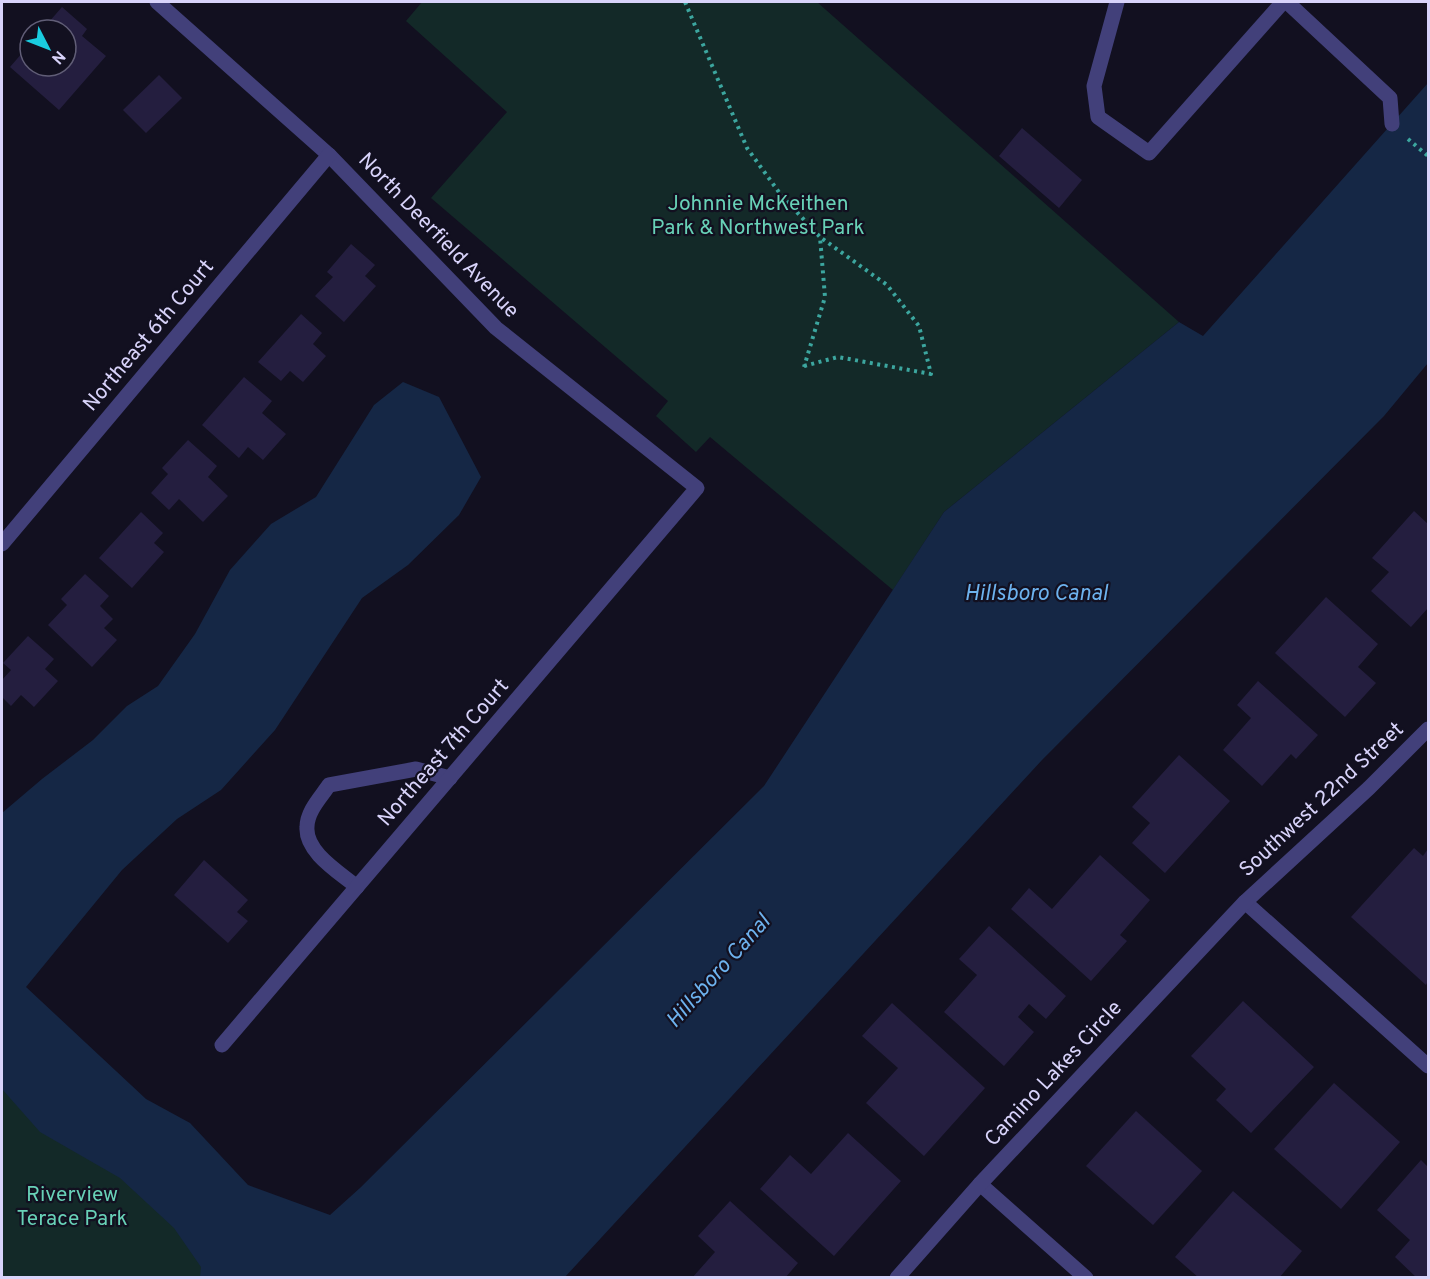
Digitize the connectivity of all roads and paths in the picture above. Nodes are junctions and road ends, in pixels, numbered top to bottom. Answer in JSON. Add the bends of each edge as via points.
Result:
{"nodes":[{"id":1,"x":157,"y":2,"type":"edge"},
{"id":2,"x":685,"y":2,"type":"edge"},
{"id":3,"x":1116,"y":2,"type":"edge"},
{"id":4,"x":1285,"y":2,"type":"edge"},
{"id":5,"x":1392,"y":124,"type":"dead end"},
{"id":6,"x":1404,"y":135,"type":"dead end"},
{"id":7,"x":329,"y":155,"type":"junction"},
{"id":8,"x":1428,"y":156,"type":"edge"},
{"id":9,"x":820,"y":237,"type":"junction"},
{"id":10,"x":697,"y":488,"type":"joint"},
{"id":11,"x":2,"y":544,"type":"edge"},
{"id":12,"x":1428,"y":729,"type":"edge"},
{"id":13,"x":450,"y":778,"type":"junction"},
{"id":14,"x":357,"y":887,"type":"junction"},
{"id":15,"x":1245,"y":902,"type":"junction"},
{"id":16,"x":222,"y":1045,"type":"dead end"},
{"id":17,"x":1428,"y":1066,"type":"edge"},
{"id":18,"x":980,"y":1184,"type":"junction"},
{"id":19,"x":897,"y":1278,"type":"edge"},
{"id":20,"x":1086,"y":1278,"type":"edge"}],
"edges":[{"from":1,"to":7,"type":"street","name":"North Deerfield Avenue"},
{"from":2,"to":9,"type":"path","via":[[747,148],[780,195]]},
{"from":3,"to":4,"type":"street","via":[[1094,86],[1098,117],[1149,153]]},
{"from":4,"to":5,"type":"street","via":[[1390,98]]},
{"from":6,"to":8,"type":"path"},
{"from":7,"to":10,"type":"street","name":"North Deerfield Avenue","via":[[496,327]]},
{"from":7,"to":11,"type":"street","name":"Northeast 6th Court"},
{"from":9,"to":9,"type":"path","via":[[825,297],[804,367],[838,357],[930,374],[919,326],[887,285]]},
{"from":10,"to":13,"type":"street","name":"Northeast 7th Court"},
{"from":12,"to":15,"type":"street","name":"Southwest 22nd Street"},
{"from":13,"to":14,"type":"street","name":"Northeast 7th Court"},
{"from":13,"to":14,"type":"street","via":[[416,769],[329,785],[306,827],[314,851]]},
{"from":14,"to":16,"type":"street","name":"Northeast 7th Court"},
{"from":15,"to":17,"type":"street"},
{"from":15,"to":18,"type":"street","name":"Camino Lakes Circle"},
{"from":18,"to":19,"type":"street","name":"Camino Lakes Circle"},
{"from":18,"to":20,"type":"street"}]}
